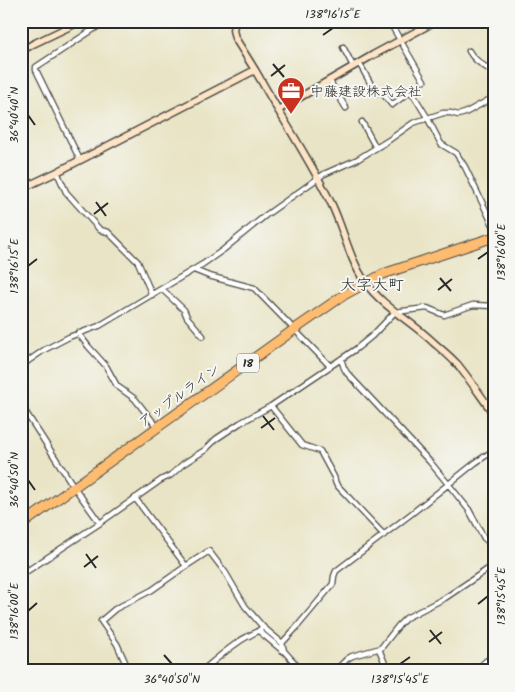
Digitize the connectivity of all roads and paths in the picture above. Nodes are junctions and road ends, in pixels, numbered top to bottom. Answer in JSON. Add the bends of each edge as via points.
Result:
{"nodes":[{"id":1,"x":81,"y":21,"type":"edge"},
{"id":2,"x":105,"y":21,"type":"edge"},
{"id":3,"x":235,"y":21,"type":"edge"},
{"id":4,"x":389,"y":21,"type":"edge"},
{"id":5,"x":436,"y":21,"type":"edge"},
{"id":6,"x":400,"y":40,"type":"junction"},
{"id":7,"x":343,"y":47,"type":"dead end"},
{"id":8,"x":21,"y":51,"type":"edge"},
{"id":9,"x":469,"y":51,"type":"dead end"},
{"id":10,"x":356,"y":65,"type":"junction"},
{"id":11,"x":255,"y":70,"type":"junction"},
{"id":12,"x":494,"y":73,"type":"edge"},
{"id":13,"x":329,"y":80,"type":"junction"},
{"id":14,"x":424,"y":80,"type":"dead end"},
{"id":15,"x":494,"y":96,"type":"edge"},
{"id":16,"x":346,"y":108,"type":"dead end"},
{"id":17,"x":278,"y":110,"type":"junction"},
{"id":18,"x":427,"y":117,"type":"junction"},
{"id":19,"x":362,"y":122,"type":"dead end"},
{"id":20,"x":376,"y":148,"type":"junction"},
{"id":21,"x":80,"y":160,"type":"junction"},
{"id":22,"x":57,"y":172,"type":"junction"},
{"id":23,"x":318,"y":178,"type":"junction"},
{"id":24,"x":21,"y":188,"type":"edge"},
{"id":25,"x":494,"y":227,"type":"edge"},
{"id":26,"x":494,"y":237,"type":"edge"},
{"id":27,"x":194,"y":270,"type":"junction"},
{"id":28,"x":366,"y":282,"type":"junction"},
{"id":29,"x":162,"y":289,"type":"junction"},
{"id":30,"x":152,"y":295,"type":"junction"},
{"id":31,"x":494,"y":306,"type":"edge"},
{"id":32,"x":395,"y":312,"type":"junction"},
{"id":33,"x":295,"y":329,"type":"junction"},
{"id":34,"x":78,"y":334,"type":"junction"},
{"id":35,"x":203,"y":336,"type":"dead end"},
{"id":36,"x":341,"y":359,"type":"junction"},
{"id":37,"x":21,"y":366,"type":"edge"},
{"id":38,"x":330,"y":366,"type":"junction"},
{"id":39,"x":21,"y":405,"type":"edge"},
{"id":40,"x":271,"y":406,"type":"junction"},
{"id":41,"x":492,"y":409,"type":"edge"},
{"id":42,"x":157,"y":427,"type":"junction"},
{"id":43,"x":494,"y":450,"type":"edge"},
{"id":44,"x":449,"y":485,"type":"junction"},
{"id":45,"x":74,"y":487,"type":"junction"},
{"id":46,"x":135,"y":498,"type":"junction"},
{"id":47,"x":100,"y":523,"type":"junction"},
{"id":48,"x":21,"y":525,"type":"edge"},
{"id":49,"x":384,"y":535,"type":"junction"},
{"id":50,"x":494,"y":547,"type":"edge"},
{"id":51,"x":21,"y":562,"type":"edge"},
{"id":52,"x":494,"y":562,"type":"edge"},
{"id":53,"x":186,"y":566,"type":"junction"},
{"id":54,"x":27,"y":570,"type":"junction"},
{"id":55,"x":21,"y":575,"type":"edge"},
{"id":56,"x":263,"y":627,"type":"junction"},
{"id":57,"x":259,"y":631,"type":"junction"},
{"id":58,"x":282,"y":643,"type":"junction"},
{"id":59,"x":379,"y":649,"type":"junction"},
{"id":60,"x":284,"y":651,"type":"junction"},
{"id":61,"x":494,"y":657,"type":"edge"},
{"id":62,"x":129,"y":671,"type":"edge"},
{"id":63,"x":202,"y":671,"type":"edge"},
{"id":64,"x":302,"y":671,"type":"edge"},
{"id":65,"x":335,"y":671,"type":"edge"},
{"id":66,"x":388,"y":671,"type":"edge"},
{"id":67,"x":475,"y":671,"type":"edge"}],
"edges":[{"from":1,"to":8,"type":"street"},
{"from":2,"to":21,"type":"street","via":[[36,67]]},
{"from":3,"to":11,"type":"street","via":[[235,38]]},
{"from":4,"to":6,"type":"street"},
{"from":5,"to":6,"type":"street"},
{"from":6,"to":10,"type":"street"},
{"from":6,"to":14,"type":"street"},
{"from":7,"to":10,"type":"street"},
{"from":9,"to":12,"type":"street"},
{"from":10,"to":13,"type":"street"},
{"from":10,"to":18,"type":"street","via":[[376,93],[380,90],[392,105],[411,91]]},
{"from":11,"to":17,"type":"street"},
{"from":11,"to":21,"type":"street"},
{"from":13,"to":16,"type":"street"},
{"from":13,"to":17,"type":"street"},
{"from":15,"to":18,"type":"street","via":[[464,113]]},
{"from":17,"to":23,"type":"street"},
{"from":18,"to":20,"type":"street"},
{"from":18,"to":25,"type":"street","via":[[441,144],[456,153],[465,167]]},
{"from":19,"to":20,"type":"street"},
{"from":20,"to":23,"type":"street"},
{"from":21,"to":22,"type":"street"},
{"from":22,"to":24,"type":"street"},
{"from":22,"to":30,"type":"street","via":[[66,192],[100,230],[108,232],[138,262]]},
{"from":23,"to":27,"type":"street"},
{"from":23,"to":28,"type":"street","via":[[351,256]]},
{"from":26,"to":28,"type":"highway","name":"アップルライン","number":"18"},
{"from":27,"to":29,"type":"street"},
{"from":27,"to":33,"type":"street","via":[[254,288]]},
{"from":28,"to":32,"type":"street"},
{"from":28,"to":33,"type":"highway","name":"アップルライン","number":"18"},
{"from":29,"to":30,"type":"street"},
{"from":29,"to":35,"type":"street","via":[[184,310]]},
{"from":30,"to":34,"type":"street","via":[[99,326]]},
{"from":31,"to":32,"type":"street","via":[[473,305],[444,315],[427,308]]},
{"from":32,"to":36,"type":"street","via":[[372,336]]},
{"from":32,"to":41,"type":"street","via":[[432,340],[457,365]]},
{"from":33,"to":38,"type":"street"},
{"from":33,"to":42,"type":"highway","name":"アップルライン","number":"18"},
{"from":34,"to":37,"type":"street","via":[[44,350]]},
{"from":34,"to":42,"type":"street","via":[[106,366],[117,386],[135,399]]},
{"from":36,"to":38,"type":"street"},
{"from":36,"to":44,"type":"street","via":[[347,373]]},
{"from":38,"to":40,"type":"street"},
{"from":39,"to":45,"type":"street"},
{"from":40,"to":46,"type":"street","via":[[216,439],[171,475]]},
{"from":40,"to":49,"type":"street","via":[[302,445],[320,451],[336,484]]},
{"from":42,"to":45,"type":"highway","name":"アップルライン","number":"18"},
{"from":43,"to":44,"type":"street"},
{"from":44,"to":49,"type":"street"},
{"from":44,"to":50,"type":"street","via":[[469,510],[484,538]]},
{"from":45,"to":47,"type":"street"},
{"from":45,"to":48,"type":"highway","name":"アップルライン","number":"18"},
{"from":46,"to":47,"type":"street"},
{"from":46,"to":53,"type":"street"},
{"from":47,"to":54,"type":"street"},
{"from":49,"to":58,"type":"street","via":[[336,571],[333,584]]},
{"from":51,"to":54,"type":"street"},
{"from":52,"to":59,"type":"street","via":[[445,598],[406,618]]},
{"from":53,"to":56,"type":"street","via":[[209,551],[245,606]]},
{"from":53,"to":62,"type":"street","via":[[101,621],[117,644]]},
{"from":54,"to":55,"type":"street"},
{"from":56,"to":57,"type":"street"},
{"from":56,"to":58,"type":"street"},
{"from":57,"to":60,"type":"street"},
{"from":57,"to":63,"type":"street","via":[[239,641]]},
{"from":58,"to":60,"type":"street"},
{"from":59,"to":65,"type":"street","via":[[352,656]]},
{"from":59,"to":66,"type":"street"},
{"from":60,"to":64,"type":"street"},
{"from":61,"to":67,"type":"street"}]}
